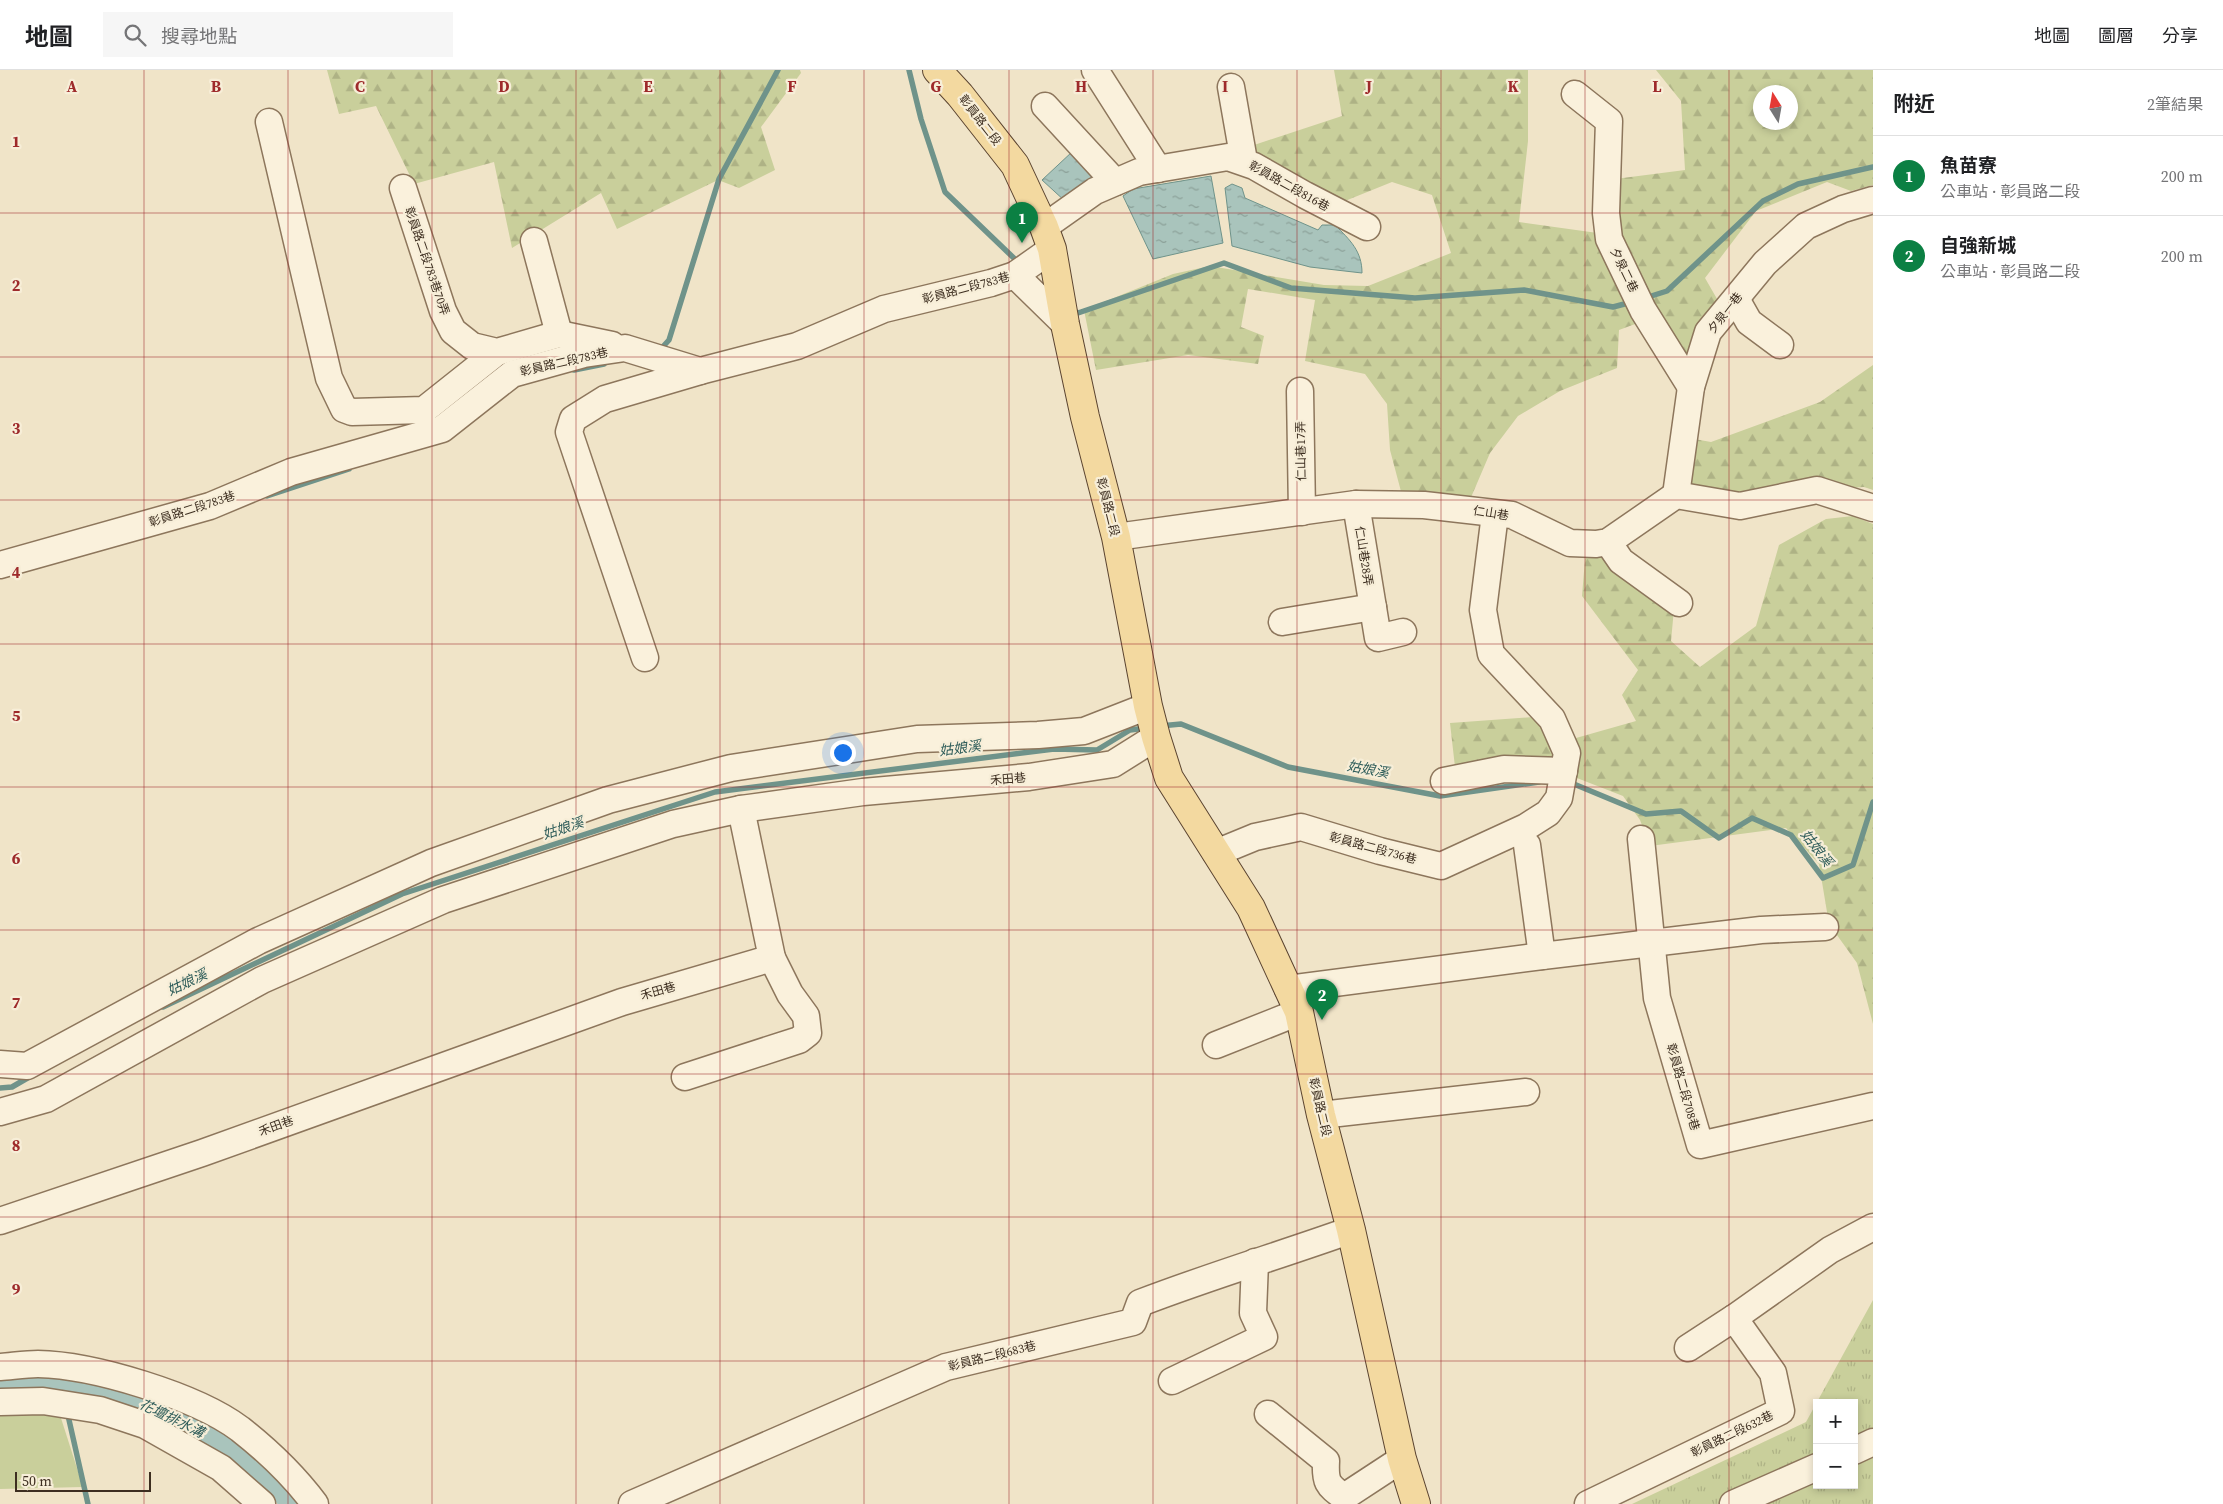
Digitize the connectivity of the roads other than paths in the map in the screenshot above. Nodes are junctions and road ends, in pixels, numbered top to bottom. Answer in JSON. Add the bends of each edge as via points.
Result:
{"nodes":[{"id":1,"x":937,"y":70,"type":"edge"},
{"id":2,"x":1095,"y":70,"type":"edge"},
{"id":3,"x":1230,"y":88,"type":"dead end"},
{"id":4,"x":1575,"y":94,"type":"dead end"},
{"id":5,"x":1045,"y":106,"type":"dead end"},
{"id":6,"x":268,"y":122,"type":"dead end"},
{"id":7,"x":1244,"y":161,"type":"junction"},
{"id":8,"x":1158,"y":169,"type":"junction"},
{"id":9,"x":1115,"y":182,"type":"junction"},
{"id":10,"x":402,"y":188,"type":"dead end"},
{"id":11,"x":1873,"y":200,"type":"edge"},
{"id":12,"x":1367,"y":227,"type":"dead end"},
{"id":13,"x":1048,"y":238,"type":"junction"},
{"id":14,"x":534,"y":241,"type":"dead end"},
{"id":15,"x":1015,"y":274,"type":"junction"},
{"id":16,"x":1736,"y":299,"type":"junction"},
{"id":17,"x":1061,"y":306,"type":"junction"},
{"id":18,"x":559,"y":334,"type":"junction"},
{"id":19,"x":1780,"y":345,"type":"dead end"},
{"id":20,"x":625,"y":348,"type":"junction"},
{"id":21,"x":497,"y":352,"type":"junction"},
{"id":22,"x":700,"y":371,"type":"junction"},
{"id":23,"x":1691,"y":387,"type":"junction"},
{"id":24,"x":1300,"y":391,"type":"dead end"},
{"id":25,"x":1676,"y":495,"type":"junction"},
{"id":26,"x":1356,"y":504,"type":"junction"},
{"id":27,"x":1873,"y":508,"type":"edge"},
{"id":28,"x":1302,"y":512,"type":"junction"},
{"id":29,"x":1495,"y":514,"type":"junction"},
{"id":30,"x":1116,"y":537,"type":"junction"},
{"id":31,"x":1608,"y":542,"type":"junction"},
{"id":32,"x":0,"y":565,"type":"edge"},
{"id":33,"x":1678,"y":603,"type":"dead end"},
{"id":34,"x":1373,"y":607,"type":"junction"},
{"id":35,"x":1282,"y":622,"type":"dead end"},
{"id":36,"x":1403,"y":632,"type":"dead end"},
{"id":37,"x":645,"y":658,"type":"dead end"},
{"id":38,"x":1148,"y":706,"type":"junction"},
{"id":39,"x":1156,"y":737,"type":"junction"},
{"id":40,"x":1564,"y":771,"type":"junction"},
{"id":41,"x":1444,"y":781,"type":"dead end"},
{"id":42,"x":741,"y":809,"type":"junction"},
{"id":43,"x":1526,"y":836,"type":"junction"},
{"id":44,"x":1642,"y":839,"type":"dead end"},
{"id":45,"x":1216,"y":853,"type":"junction"},
{"id":46,"x":431,"y":863,"type":"junction"},
{"id":47,"x":443,"y":900,"type":"junction"},
{"id":48,"x":1824,"y":927,"type":"dead end"},
{"id":49,"x":1652,"y":943,"type":"junction"},
{"id":50,"x":1542,"y":956,"type":"junction"},
{"id":51,"x":772,"y":958,"type":"junction"},
{"id":52,"x":1293,"y":1001,"type":"junction"},
{"id":53,"x":1216,"y":1044,"type":"dead end"},
{"id":54,"x":0,"y":1064,"type":"edge"},
{"id":55,"x":685,"y":1077,"type":"dead end"},
{"id":56,"x":1526,"y":1092,"type":"dead end"},
{"id":57,"x":1873,"y":1106,"type":"edge"},
{"id":58,"x":0,"y":1112,"type":"edge"},
{"id":59,"x":1321,"y":1114,"type":"junction"},
{"id":60,"x":0,"y":1221,"type":"edge"},
{"id":61,"x":1873,"y":1227,"type":"edge"},
{"id":62,"x":1351,"y":1230,"type":"junction"},
{"id":63,"x":1254,"y":1262,"type":"junction"},
{"id":64,"x":1734,"y":1318,"type":"junction"},
{"id":65,"x":1688,"y":1348,"type":"dead end"},
{"id":66,"x":0,"y":1367,"type":"edge"},
{"id":67,"x":1172,"y":1381,"type":"dead end"},
{"id":68,"x":0,"y":1402,"type":"edge"},
{"id":69,"x":1268,"y":1414,"type":"dead end"},
{"id":70,"x":1873,"y":1442,"type":"edge"},
{"id":71,"x":1858,"y":1449,"type":"edge"},
{"id":72,"x":1402,"y":1459,"type":"junction"},
{"id":73,"x":1813,"y":1469,"type":"edge"},
{"id":74,"x":262,"y":1504,"type":"edge"},
{"id":75,"x":316,"y":1504,"type":"edge"},
{"id":76,"x":632,"y":1504,"type":"edge"},
{"id":77,"x":1416,"y":1504,"type":"edge"},
{"id":78,"x":1588,"y":1504,"type":"edge"},
{"id":79,"x":1733,"y":1504,"type":"edge"}],
"edges":[{"from":1,"to":13,"type":"main road","name":"彰員路二段","via":[[1015,165]]},
{"from":2,"to":8,"type":"street"},
{"from":3,"to":7,"type":"street"},
{"from":4,"to":23,"type":"street","name":"夕泉二巷","via":[[1609,121],[1606,213],[1609,239],[1638,299]]},
{"from":5,"to":9,"type":"street"},
{"from":6,"to":21,"type":"street","via":[[329,378],[344,408],[352,412],[424,410]]},
{"from":7,"to":8,"type":"street","name":"彰員路二段816巷","via":[[1228,157]]},
{"from":7,"to":12,"type":"street","name":"彰員路二段816巷"},
{"from":8,"to":9,"type":"street","name":"彰員路二段816巷","via":[[1139,172]]},
{"from":9,"to":13,"type":"street","name":"彰員路二段816巷","via":[[1095,191]]},
{"from":10,"to":21,"type":"street","name":"彰員路二段783巷70弄","via":[[443,311],[453,331],[472,346]]},
{"from":11,"to":16,"type":"street","name":"夕泉一巷","via":[[1806,226],[1765,263]]},
{"from":13,"to":15,"type":"street","name":"彰員路二段783巷"},
{"from":13,"to":17,"type":"main road","name":"彰員路二段"},
{"from":14,"to":18,"type":"street"},
{"from":15,"to":17,"type":"street"},
{"from":15,"to":22,"type":"street","name":"彰員路二段783巷","via":[[991,283],[884,309],[797,346]]},
{"from":16,"to":19,"type":"street","via":[[1749,322]]},
{"from":16,"to":23,"type":"street","name":"夕泉一巷","via":[[1708,332]]},
{"from":17,"to":30,"type":"main road","name":"彰員路二段"},
{"from":18,"to":20,"type":"street","name":"彰員路二段783巷70弄"},
{"from":18,"to":21,"type":"street","name":"彰員路二段783巷70弄"},
{"from":20,"to":22,"type":"street","name":"彰員路二段783巷"},
{"from":20,"to":32,"type":"street","name":"彰員路二段783巷","via":[[584,354],[512,374],[442,429],[291,472],[210,506]]},
{"from":22,"to":37,"type":"street","via":[[605,399],[573,419],[569,432]]},
{"from":23,"to":25,"type":"street","name":"夕泉一巷"},
{"from":24,"to":28,"type":"street","name":"仁山巷17弄"},
{"from":25,"to":27,"type":"street","via":[[1740,506],[1817,490]]},
{"from":25,"to":31,"type":"street"},
{"from":26,"to":28,"type":"street","name":"仁山巷"},
{"from":26,"to":29,"type":"street","name":"仁山巷","via":[[1432,506]]},
{"from":26,"to":34,"type":"street","name":"仁山巷28弄"},
{"from":28,"to":30,"type":"street","name":"仁山巷"},
{"from":29,"to":31,"type":"street","name":"仁山巷","via":[[1512,515],[1570,543]]},
{"from":29,"to":40,"type":"street","name":"彰員路二段736巷","via":[[1483,610],[1491,654],[1552,719],[1568,753]]},
{"from":30,"to":38,"type":"main road","name":"彰員路二段"},
{"from":31,"to":33,"type":"street","via":[[1621,561]]},
{"from":34,"to":35,"type":"street"},
{"from":34,"to":36,"type":"street","name":"仁山巷28弄","via":[[1378,638]]},
{"from":38,"to":39,"type":"main road","name":"彰員路二段"},
{"from":38,"to":46,"type":"street","via":[[1084,731],[1038,736],[917,739],[731,768],[608,800]]},
{"from":39,"to":42,"type":"street","name":"禾田巷","via":[[1113,764],[1029,777],[863,792]]},
{"from":39,"to":45,"type":"main road","name":"彰員路二段","via":[[1169,778]]},
{"from":40,"to":41,"type":"street","via":[[1504,769]]},
{"from":40,"to":43,"type":"street","name":"彰員路二段736巷","via":[[1559,798]]},
{"from":42,"to":47,"type":"street","name":"禾田巷","via":[[673,824]]},
{"from":42,"to":51,"type":"street"},
{"from":43,"to":45,"type":"street","name":"彰員路二段736巷","via":[[1441,866],[1301,827],[1255,836]]},
{"from":43,"to":50,"type":"street"},
{"from":44,"to":49,"type":"street","name":"彰員路二段708巷"},
{"from":45,"to":52,"type":"main road","name":"彰員路二段","via":[[1251,908]]},
{"from":46,"to":47,"type":"street"},
{"from":46,"to":54,"type":"street","via":[[258,942],[27,1066]]},
{"from":47,"to":58,"type":"street","name":"禾田巷","via":[[262,980],[46,1098]]},
{"from":48,"to":49,"type":"street","via":[[1761,930]]},
{"from":49,"to":50,"type":"street"},
{"from":49,"to":57,"type":"street","name":"彰員路二段708巷","via":[[1657,998],[1700,1146]]},
{"from":50,"to":52,"type":"street"},
{"from":51,"to":55,"type":"street","via":[[790,994],[806,1016],[808,1033],[799,1040]]},
{"from":51,"to":60,"type":"street","name":"禾田巷","via":[[622,1002],[202,1153]]},
{"from":52,"to":53,"type":"street"},
{"from":52,"to":59,"type":"main road","name":"彰員路二段"},
{"from":56,"to":59,"type":"street"},
{"from":59,"to":62,"type":"main road","name":"彰員路二段"},
{"from":61,"to":64,"type":"street","via":[[1830,1250]]},
{"from":62,"to":63,"type":"street","name":"彰員路二段683巷"},
{"from":62,"to":72,"type":"main road","name":"彰員路二段"},
{"from":63,"to":67,"type":"street","via":[[1253,1313],[1264,1337]]},
{"from":63,"to":76,"type":"street","name":"彰員路二段683巷","via":[[1140,1303],[1133,1322],[946,1367]]},
{"from":64,"to":65,"type":"street"},
{"from":64,"to":78,"type":"street","name":"彰員路二段632巷","via":[[1773,1373],[1782,1410]]},
{"from":66,"to":75,"type":"street","via":[[39,1364],[97,1372],[147,1385],[197,1405],[239,1428],[298,1481]]},
{"from":68,"to":74,"type":"street","via":[[43,1401],[100,1410],[145,1426],[221,1468]]},
{"from":69,"to":72,"type":"street","via":[[1326,1461],[1325,1476],[1330,1488],[1344,1496]]},
{"from":70,"to":71,"type":"street"},
{"from":72,"to":77,"type":"main road","name":"彰員路二段"},
{"from":73,"to":79,"type":"street"}]}
